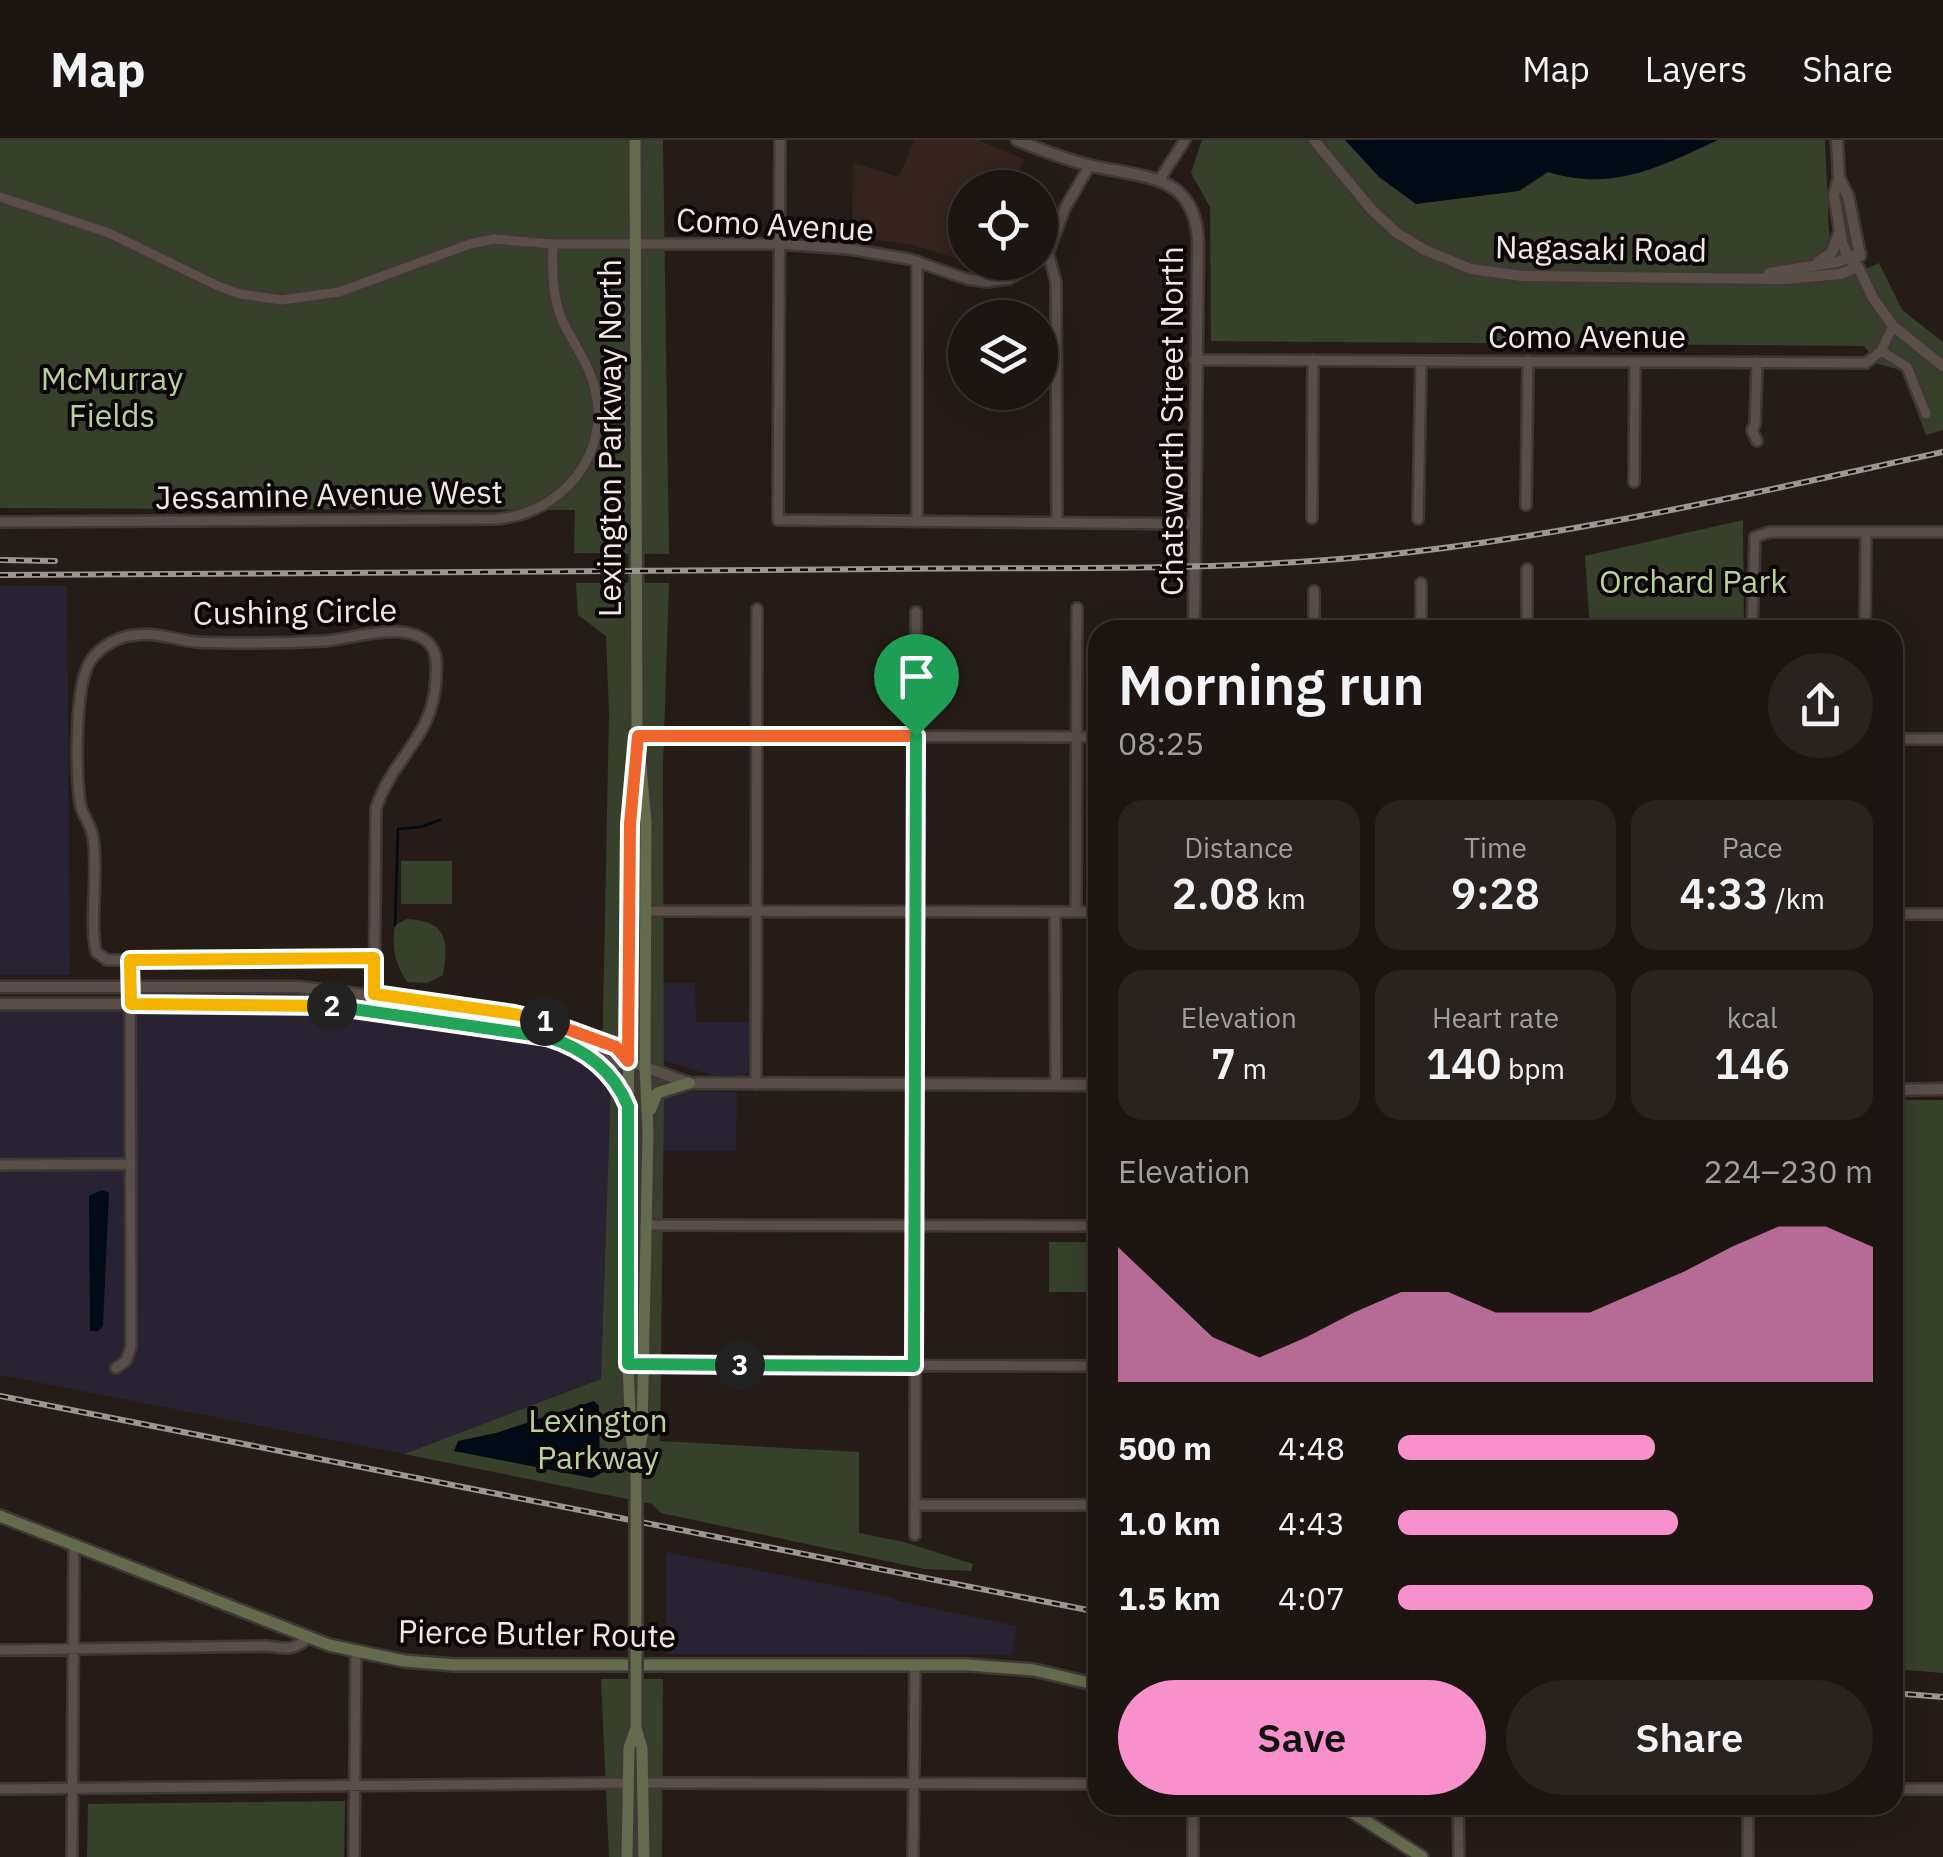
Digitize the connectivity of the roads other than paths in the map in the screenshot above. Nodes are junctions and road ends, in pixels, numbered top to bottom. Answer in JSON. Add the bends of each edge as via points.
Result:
{"nodes":[{"id":1,"x":634,"y":140,"type":"edge"},
{"id":2,"x":780,"y":140,"type":"edge"},
{"id":3,"x":1017,"y":140,"type":"edge"},
{"id":4,"x":1185,"y":140,"type":"edge"},
{"id":5,"x":1314,"y":140,"type":"edge"},
{"id":6,"x":1837,"y":140,"type":"edge"},
{"id":7,"x":1090,"y":165,"type":"junction"},
{"id":8,"x":1839,"y":178,"type":"junction"},
{"id":9,"x":1160,"y":179,"type":"junction"},
{"id":10,"x":0,"y":198,"type":"edge"},
{"id":11,"x":1058,"y":224,"type":"edge"},
{"id":12,"x":1840,"y":227,"type":"junction"},
{"id":13,"x":553,"y":244,"type":"junction"},
{"id":14,"x":635,"y":244,"type":"junction"},
{"id":15,"x":779,"y":244,"type":"junction"},
{"id":16,"x":917,"y":261,"type":"junction"},
{"id":17,"x":1853,"y":262,"type":"junction"},
{"id":18,"x":1809,"y":266,"type":"junction"},
{"id":19,"x":948,"y":272,"type":"edge"},
{"id":20,"x":1757,"y":276,"type":"junction"},
{"id":21,"x":974,"y":280,"type":"edge"},
{"id":22,"x":1009,"y":280,"type":"edge"},
{"id":23,"x":1055,"y":280,"type":"edge"},
{"id":24,"x":1893,"y":326,"type":"junction"},
{"id":25,"x":1881,"y":351,"type":"junction"},
{"id":26,"x":1196,"y":360,"type":"junction"},
{"id":27,"x":1313,"y":360,"type":"junction"},
{"id":28,"x":1421,"y":361,"type":"junction"},
{"id":29,"x":1528,"y":361,"type":"junction"},
{"id":30,"x":1635,"y":362,"type":"junction"},
{"id":31,"x":1757,"y":362,"type":"junction"},
{"id":32,"x":1943,"y":366,"type":"edge"},
{"id":33,"x":1926,"y":414,"type":"dead end"},
{"id":34,"x":1757,"y":441,"type":"dead end"},
{"id":35,"x":1634,"y":482,"type":"dead end"},
{"id":36,"x":1526,"y":505,"type":"dead end"},
{"id":37,"x":1312,"y":518,"type":"dead end"},
{"id":38,"x":1418,"y":519,"type":"dead end"},
{"id":39,"x":0,"y":522,"type":"edge"},
{"id":40,"x":917,"y":522,"type":"junction"},
{"id":41,"x":1056,"y":523,"type":"junction"},
{"id":42,"x":1194,"y":524,"type":"junction"},
{"id":43,"x":1866,"y":532,"type":"junction"},
{"id":44,"x":1943,"y":532,"type":"edge"},
{"id":45,"x":1527,"y":569,"type":"dead end"},
{"id":46,"x":1421,"y":582,"type":"dead end"},
{"id":47,"x":1314,"y":591,"type":"dead end"},
{"id":48,"x":1077,"y":608,"type":"dead end"},
{"id":49,"x":756,"y":609,"type":"dead end"},
{"id":50,"x":916,"y":612,"type":"dead end"},
{"id":51,"x":1194,"y":620,"type":"edge"},
{"id":52,"x":1314,"y":620,"type":"edge"},
{"id":53,"x":1421,"y":620,"type":"edge"},
{"id":54,"x":1527,"y":620,"type":"edge"},
{"id":55,"x":1752,"y":620,"type":"edge"},
{"id":56,"x":1865,"y":620,"type":"edge"},
{"id":57,"x":638,"y":736,"type":"junction"},
{"id":58,"x":756,"y":736,"type":"junction"},
{"id":59,"x":916,"y":736,"type":"junction"},
{"id":60,"x":1077,"y":737,"type":"junction"},
{"id":61,"x":1088,"y":737,"type":"edge"},
{"id":62,"x":1903,"y":739,"type":"edge"},
{"id":63,"x":1943,"y":740,"type":"edge"},
{"id":64,"x":628,"y":908,"type":"junction"},
{"id":65,"x":647,"y":910,"type":"junction"},
{"id":66,"x":756,"y":911,"type":"junction"},
{"id":67,"x":916,"y":911,"type":"junction"},
{"id":68,"x":1055,"y":912,"type":"junction"},
{"id":69,"x":1076,"y":912,"type":"junction"},
{"id":70,"x":1088,"y":912,"type":"edge"},
{"id":71,"x":1903,"y":914,"type":"edge"},
{"id":72,"x":1943,"y":914,"type":"edge"},
{"id":73,"x":374,"y":958,"type":"junction"},
{"id":74,"x":130,"y":960,"type":"junction"},
{"id":75,"x":0,"y":988,"type":"edge"},
{"id":76,"x":374,"y":994,"type":"junction"},
{"id":77,"x":131,"y":995,"type":"junction"},
{"id":78,"x":0,"y":1004,"type":"edge"},
{"id":79,"x":374,"y":1011,"type":"junction"},
{"id":80,"x":570,"y":1044,"type":"junction"},
{"id":81,"x":628,"y":1061,"type":"junction"},
{"id":82,"x":645,"y":1068,"type":"junction"},
{"id":83,"x":689,"y":1083,"type":"junction"},
{"id":84,"x":756,"y":1084,"type":"junction"},
{"id":85,"x":916,"y":1084,"type":"junction"},
{"id":86,"x":1056,"y":1084,"type":"junction"},
{"id":87,"x":1088,"y":1085,"type":"edge"},
{"id":88,"x":1943,"y":1089,"type":"edge"},
{"id":89,"x":1903,"y":1090,"type":"edge"},
{"id":90,"x":628,"y":1106,"type":"junction"},
{"id":91,"x":648,"y":1123,"type":"junction"},
{"id":92,"x":131,"y":1164,"type":"junction"},
{"id":93,"x":0,"y":1165,"type":"edge"},
{"id":94,"x":645,"y":1225,"type":"junction"},
{"id":95,"x":916,"y":1226,"type":"junction"},
{"id":96,"x":1088,"y":1226,"type":"edge"},
{"id":97,"x":628,"y":1364,"type":"junction"},
{"id":98,"x":645,"y":1364,"type":"junction"},
{"id":99,"x":914,"y":1366,"type":"junction"},
{"id":100,"x":1088,"y":1366,"type":"edge"},
{"id":101,"x":116,"y":1368,"type":"dead end"},
{"id":102,"x":636,"y":1474,"type":"junction"},
{"id":103,"x":916,"y":1505,"type":"junction"},
{"id":104,"x":1088,"y":1506,"type":"edge"},
{"id":105,"x":0,"y":1516,"type":"edge"},
{"id":106,"x":915,"y":1535,"type":"dead end"},
{"id":107,"x":74,"y":1545,"type":"junction"},
{"id":108,"x":309,"y":1637,"type":"junction"},
{"id":109,"x":0,"y":1650,"type":"edge"},
{"id":110,"x":72,"y":1650,"type":"junction"},
{"id":111,"x":356,"y":1652,"type":"junction"},
{"id":112,"x":915,"y":1665,"type":"junction"},
{"id":113,"x":1088,"y":1683,"type":"edge"},
{"id":114,"x":636,"y":1728,"type":"junction"},
{"id":115,"x":628,"y":1783,"type":"junction"},
{"id":116,"x":643,"y":1783,"type":"junction"},
{"id":117,"x":914,"y":1784,"type":"junction"},
{"id":118,"x":1088,"y":1784,"type":"edge"},
{"id":119,"x":354,"y":1787,"type":"junction"},
{"id":120,"x":72,"y":1788,"type":"junction"},
{"id":121,"x":0,"y":1789,"type":"edge"},
{"id":122,"x":1903,"y":1789,"type":"edge"},
{"id":123,"x":1943,"y":1789,"type":"edge"},
{"id":124,"x":1193,"y":1815,"type":"edge"},
{"id":125,"x":1357,"y":1815,"type":"edge"},
{"id":126,"x":1458,"y":1815,"type":"edge"},
{"id":127,"x":1748,"y":1815,"type":"edge"},
{"id":128,"x":72,"y":1857,"type":"edge"},
{"id":129,"x":354,"y":1857,"type":"edge"},
{"id":130,"x":627,"y":1857,"type":"edge"},
{"id":131,"x":644,"y":1857,"type":"edge"},
{"id":132,"x":913,"y":1857,"type":"edge"},
{"id":133,"x":1194,"y":1857,"type":"edge"},
{"id":134,"x":1422,"y":1857,"type":"edge"},
{"id":135,"x":1459,"y":1857,"type":"edge"},
{"id":136,"x":1748,"y":1857,"type":"edge"}],
"edges":[{"from":1,"to":14,"type":"main road","name":"Lexington Parkway North"},
{"from":2,"to":15,"type":"street"},
{"from":3,"to":7,"type":"street"},
{"from":4,"to":9,"type":"street"},
{"from":5,"to":20,"type":"street","name":"Nagasaki Road","via":[[1397,232],[1471,268],[1522,276]]},
{"from":6,"to":8,"type":"street"},
{"from":7,"to":9,"type":"street"},
{"from":7,"to":11,"type":"street"},
{"from":8,"to":12,"type":"street","via":[[1834,195]]},
{"from":8,"to":17,"type":"street","via":[[1860,253]]},
{"from":9,"to":26,"type":"street","name":"Chatsworth Street North","via":[[1188,202],[1198,232]]},
{"from":10,"to":13,"type":"street","name":"Como Avenue","via":[[110,232],[240,294],[282,300],[340,292],[494,238]]},
{"from":12,"to":17,"type":"street"},
{"from":12,"to":18,"type":"street","via":[[1832,252]]},
{"from":13,"to":14,"type":"street","name":"Como Avenue"},
{"from":13,"to":39,"type":"street","name":"Jessamine Avenue West","via":[[556,303],[589,370],[598,416],[581,472],[544,507],[497,520]]},
{"from":14,"to":15,"type":"street","name":"Como Avenue"},
{"from":14,"to":57,"type":"main road","name":"Lexington Parkway North"},
{"from":15,"to":16,"type":"street","name":"Como Avenue"},
{"from":15,"to":40,"type":"street","via":[[778,520]]},
{"from":16,"to":19,"type":"street","name":"Como Avenue"},
{"from":16,"to":40,"type":"street"},
{"from":17,"to":18,"type":"street"},
{"from":17,"to":20,"type":"street","via":[[1840,274]]},
{"from":17,"to":24,"type":"street"},
{"from":18,"to":20,"type":"street"},
{"from":21,"to":22,"type":"street","name":"Como Avenue"},
{"from":23,"to":41,"type":"street"},
{"from":24,"to":25,"type":"street"},
{"from":24,"to":32,"type":"street"},
{"from":25,"to":31,"type":"street","name":"Como Avenue","via":[[1866,362]]},
{"from":25,"to":33,"type":"street","via":[[1907,367]]},
{"from":26,"to":27,"type":"street","name":"Como Avenue"},
{"from":26,"to":42,"type":"street","name":"Chatsworth Street North"},
{"from":27,"to":28,"type":"street","name":"Como Avenue"},
{"from":27,"to":37,"type":"street"},
{"from":28,"to":29,"type":"street","name":"Como Avenue"},
{"from":28,"to":38,"type":"street"},
{"from":29,"to":30,"type":"street","name":"Como Avenue"},
{"from":29,"to":36,"type":"street"},
{"from":30,"to":31,"type":"street","name":"Como Avenue"},
{"from":30,"to":35,"type":"street"},
{"from":31,"to":34,"type":"street"},
{"from":40,"to":41,"type":"street"},
{"from":41,"to":42,"type":"street"},
{"from":42,"to":51,"type":"street","name":"Chatsworth Street North"},
{"from":43,"to":44,"type":"street"},
{"from":43,"to":55,"type":"street","via":[[1770,532],[1755,538]]},
{"from":43,"to":56,"type":"street"},
{"from":45,"to":54,"type":"street"},
{"from":46,"to":53,"type":"street"},
{"from":47,"to":52,"type":"street"},
{"from":48,"to":60,"type":"street"},
{"from":49,"to":58,"type":"street"},
{"from":50,"to":59,"type":"street"},
{"from":57,"to":58,"type":"street"},
{"from":57,"to":64,"type":"main road","name":"Lexington Parkway North"},
{"from":57,"to":65,"type":"main road","name":"Lexington Parkway North"},
{"from":58,"to":59,"type":"street"},
{"from":58,"to":66,"type":"street"},
{"from":59,"to":60,"type":"street"},
{"from":59,"to":67,"type":"street"},
{"from":60,"to":61,"type":"street"},
{"from":60,"to":69,"type":"street"},
{"from":62,"to":63,"type":"street"},
{"from":64,"to":65,"type":"street"},
{"from":64,"to":81,"type":"main road","name":"Lexington Parkway North"},
{"from":65,"to":66,"type":"street"},
{"from":65,"to":82,"type":"main road","name":"Lexington Parkway North"},
{"from":66,"to":67,"type":"street"},
{"from":66,"to":84,"type":"street"},
{"from":67,"to":68,"type":"street"},
{"from":67,"to":85,"type":"street"},
{"from":68,"to":69,"type":"street"},
{"from":68,"to":86,"type":"street"},
{"from":69,"to":70,"type":"street"},
{"from":71,"to":72,"type":"street"},
{"from":73,"to":74,"type":"street"},
{"from":73,"to":74,"type":"street","name":"Cushing Circle","via":[[376,808],[435,700],[436,655],[422,638],[406,633],[212,642],[136,634],[95,655],[79,699],[80,802],[94,840],[94,944],[101,958]]},
{"from":73,"to":76,"type":"street","name":"Cushing Circle"},
{"from":74,"to":77,"type":"street"},
{"from":75,"to":77,"type":"street"},
{"from":76,"to":77,"type":"street","via":[[298,987]]},
{"from":76,"to":79,"type":"street","name":"Cushing Circle"},
{"from":76,"to":81,"type":"street","via":[[530,1016],[616,1047]]},
{"from":77,"to":78,"type":"street"},
{"from":77,"to":79,"type":"street"},
{"from":77,"to":92,"type":"street"},
{"from":79,"to":80,"type":"street"},
{"from":80,"to":81,"type":"street","via":[[616,1064]]},
{"from":80,"to":90,"type":"street","via":[[608,1070]]},
{"from":81,"to":82,"type":"street"},
{"from":81,"to":90,"type":"main road","name":"Lexington Parkway North"},
{"from":82,"to":83,"type":"street"},
{"from":82,"to":91,"type":"main road","name":"Lexington Parkway North"},
{"from":83,"to":84,"type":"street"},
{"from":83,"to":91,"type":"main road","via":[[657,1093]]},
{"from":84,"to":85,"type":"street"},
{"from":85,"to":86,"type":"street"},
{"from":85,"to":95,"type":"street"},
{"from":86,"to":87,"type":"street"},
{"from":88,"to":89,"type":"street"},
{"from":90,"to":97,"type":"main road","name":"Lexington Parkway North"},
{"from":91,"to":94,"type":"main road","name":"Lexington Parkway North"},
{"from":92,"to":93,"type":"street"},
{"from":92,"to":101,"type":"street","via":[[131,1347]]},
{"from":94,"to":95,"type":"street"},
{"from":94,"to":98,"type":"main road","name":"Lexington Parkway North"},
{"from":95,"to":96,"type":"street"},
{"from":95,"to":99,"type":"street"},
{"from":97,"to":98,"type":"street"},
{"from":97,"to":102,"type":"main road","name":"Lexington Parkway North"},
{"from":98,"to":99,"type":"street"},
{"from":98,"to":102,"type":"main road","name":"Lexington Parkway North"},
{"from":99,"to":100,"type":"street"},
{"from":99,"to":103,"type":"street"},
{"from":102,"to":114,"type":"main road","bridge":true},
{"from":103,"to":104,"type":"street"},
{"from":103,"to":106,"type":"street"},
{"from":105,"to":107,"type":"main road","name":"Pierce Butler Route"},
{"from":107,"to":108,"type":"main road","name":"Pierce Butler Route"},
{"from":107,"to":110,"type":"street"},
{"from":108,"to":110,"type":"street","via":[[289,1650]]},
{"from":108,"to":111,"type":"main road","name":"Pierce Butler Route"},
{"from":109,"to":110,"type":"street"},
{"from":110,"to":120,"type":"street"},
{"from":111,"to":112,"type":"main road","name":"Pierce Butler Route","via":[[455,1665]]},
{"from":111,"to":119,"type":"street"},
{"from":112,"to":113,"type":"main road","name":"Pierce Butler Route","via":[[1012,1667]]},
{"from":112,"to":117,"type":"street"},
{"from":114,"to":115,"type":"main road"},
{"from":114,"to":116,"type":"main road"},
{"from":115,"to":119,"type":"street"},
{"from":115,"to":130,"type":"main road"},
{"from":116,"to":117,"type":"street"},
{"from":116,"to":131,"type":"main road"},
{"from":117,"to":118,"type":"street"},
{"from":117,"to":132,"type":"street"},
{"from":119,"to":120,"type":"street"},
{"from":119,"to":129,"type":"street"},
{"from":120,"to":121,"type":"street"},
{"from":120,"to":128,"type":"street"},
{"from":122,"to":123,"type":"street"},
{"from":124,"to":133,"type":"street"},
{"from":125,"to":134,"type":"main road"},
{"from":126,"to":135,"type":"street"},
{"from":127,"to":136,"type":"street"}]}
